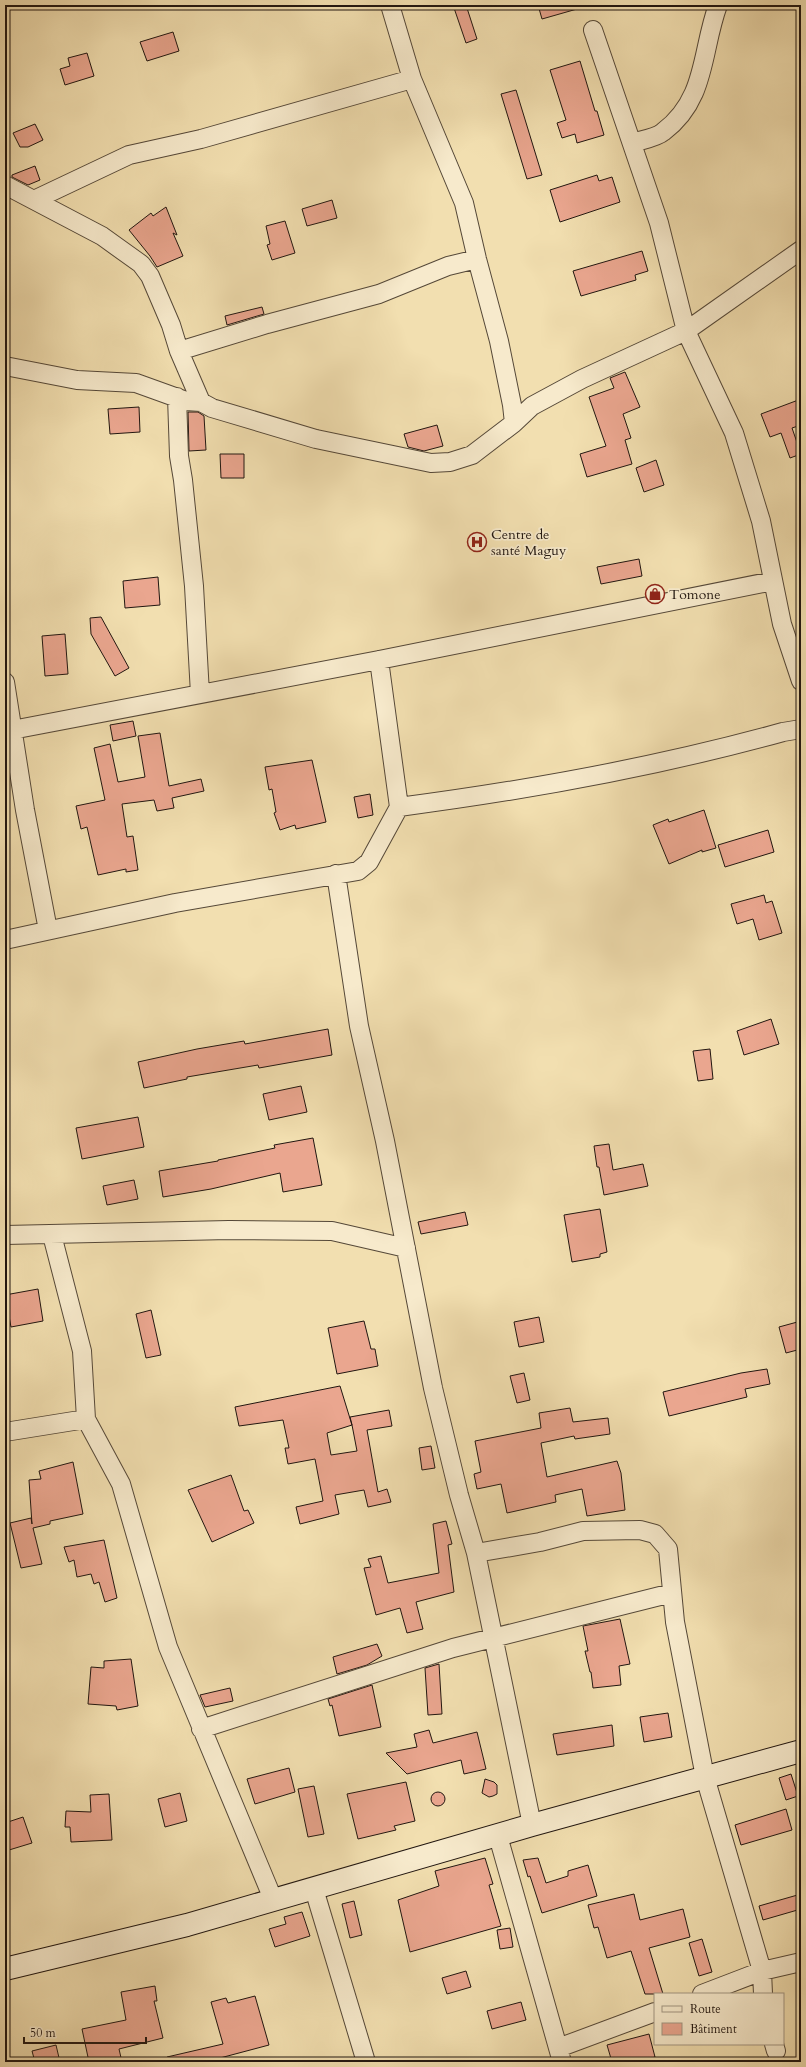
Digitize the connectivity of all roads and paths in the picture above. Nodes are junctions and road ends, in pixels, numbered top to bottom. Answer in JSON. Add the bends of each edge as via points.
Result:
{"nodes":[{"id":1,"x":390,"y":5,"type":"edge"},
{"id":2,"x":718,"y":5,"type":"edge"},
{"id":3,"x":593,"y":30,"type":"dead end"},
{"id":4,"x":412,"y":78,"type":"junction"},
{"id":5,"x":632,"y":143,"type":"junction"},
{"id":6,"x":5,"y":185,"type":"edge"},
{"id":7,"x":34,"y":200,"type":"junction"},
{"id":8,"x":801,"y":250,"type":"edge"},
{"id":9,"x":476,"y":259,"type":"junction"},
{"id":10,"x":686,"y":331,"type":"junction"},
{"id":11,"x":179,"y":351,"type":"junction"},
{"id":12,"x":5,"y":366,"type":"edge"},
{"id":13,"x":177,"y":397,"type":"junction"},
{"id":14,"x":201,"y":402,"type":"junction"},
{"id":15,"x":514,"y":423,"type":"junction"},
{"id":16,"x":774,"y":581,"type":"junction"},
{"id":17,"x":379,"y":660,"type":"junction"},
{"id":18,"x":801,"y":680,"type":"edge"},
{"id":19,"x":5,"y":682,"type":"edge"},
{"id":20,"x":200,"y":694,"type":"junction"},
{"id":21,"x":12,"y":730,"type":"junction"},
{"id":22,"x":801,"y":730,"type":"edge"},
{"id":23,"x":399,"y":807,"type":"junction"},
{"id":24,"x":336,"y":874,"type":"junction"},
{"id":25,"x":48,"y":930,"type":"junction"},
{"id":26,"x":5,"y":940,"type":"edge"},
{"id":27,"x":5,"y":1235,"type":"edge"},
{"id":28,"x":52,"y":1235,"type":"junction"},
{"id":29,"x":406,"y":1248,"type":"junction"},
{"id":30,"x":86,"y":1419,"type":"junction"},
{"id":31,"x":5,"y":1432,"type":"edge"},
{"id":32,"x":476,"y":1553,"type":"junction"},
{"id":33,"x":672,"y":1593,"type":"junction"},
{"id":34,"x":493,"y":1638,"type":"junction"},
{"id":35,"x":201,"y":1729,"type":"junction"},
{"id":36,"x":801,"y":1751,"type":"edge"},
{"id":37,"x":705,"y":1777,"type":"junction"},
{"id":38,"x":532,"y":1825,"type":"junction"},
{"id":39,"x":498,"y":1836,"type":"junction"},
{"id":40,"x":314,"y":1889,"type":"junction"},
{"id":41,"x":273,"y":1899,"type":"junction"},
{"id":42,"x":801,"y":1962,"type":"edge"},
{"id":43,"x":5,"y":1969,"type":"edge"},
{"id":44,"x":762,"y":1971,"type":"junction"},
{"id":45,"x":705,"y":1993,"type":"edge"},
{"id":46,"x":763,"y":1993,"type":"edge"},
{"id":47,"x":654,"y":2012,"type":"edge"},
{"id":48,"x":560,"y":2055,"type":"edge"},
{"id":49,"x":366,"y":2062,"type":"edge"}],
"edges":[{"from":1,"to":4,"type":"street"},
{"from":2,"to":5,"type":"street","via":[[710,26],[700,82],[688,107],[663,132]]},
{"from":3,"to":5,"type":"street"},
{"from":4,"to":7,"type":"street","via":[[201,139],[129,155]]},
{"from":4,"to":9,"type":"street","via":[[464,203]]},
{"from":5,"to":10,"type":"street","via":[[659,223]]},
{"from":6,"to":7,"type":"street"},
{"from":7,"to":11,"type":"street","via":[[102,236],[141,264],[150,276],[172,325]]},
{"from":8,"to":10,"type":"street"},
{"from":9,"to":11,"type":"street","via":[[448,266],[379,294]]},
{"from":9,"to":15,"type":"street","via":[[500,341]]},
{"from":10,"to":15,"type":"street","via":[[576,382],[532,406]]},
{"from":10,"to":16,"type":"street","via":[[734,433],[761,522]]},
{"from":11,"to":14,"type":"street"},
{"from":12,"to":13,"type":"street","via":[[77,380],[136,383]]},
{"from":13,"to":14,"type":"street","via":[[186,401]]},
{"from":13,"to":20,"type":"street","via":[[179,456],[190,542]]},
{"from":14,"to":15,"type":"street","via":[[212,408],[316,439],[431,463],[450,462],[472,456]]},
{"from":16,"to":17,"type":"street"},
{"from":16,"to":18,"type":"street","via":[[782,624]]},
{"from":17,"to":20,"type":"street"},
{"from":17,"to":23,"type":"street"},
{"from":19,"to":21,"type":"street"},
{"from":20,"to":21,"type":"street"},
{"from":21,"to":25,"type":"street"},
{"from":22,"to":23,"type":"street","via":[[783,732],[670,762],[533,787]]},
{"from":23,"to":24,"type":"street","via":[[369,862],[358,871]]},
{"from":24,"to":25,"type":"street","via":[[175,903]]},
{"from":24,"to":29,"type":"street","via":[[359,1026]]},
{"from":25,"to":26,"type":"street"},
{"from":27,"to":28,"type":"street"},
{"from":28,"to":29,"type":"street","via":[[229,1230],[332,1231]]},
{"from":28,"to":30,"type":"street","via":[[82,1352]]},
{"from":29,"to":32,"type":"street","via":[[433,1388]]},
{"from":30,"to":31,"type":"street"},
{"from":30,"to":35,"type":"street","via":[[120,1484],[168,1647]]},
{"from":32,"to":33,"type":"street","via":[[583,1532],[640,1530],[655,1534],[668,1549]]},
{"from":32,"to":34,"type":"street"},
{"from":33,"to":34,"type":"street"},
{"from":33,"to":37,"type":"street","via":[[675,1622]]},
{"from":34,"to":35,"type":"street","via":[[453,1648]]},
{"from":34,"to":38,"type":"street"},
{"from":35,"to":41,"type":"street"},
{"from":36,"to":37,"type":"main road"},
{"from":37,"to":38,"type":"main road"},
{"from":37,"to":44,"type":"street"},
{"from":38,"to":39,"type":"main road"},
{"from":39,"to":40,"type":"main road"},
{"from":39,"to":48,"type":"street"},
{"from":40,"to":41,"type":"main road"},
{"from":40,"to":49,"type":"street"},
{"from":41,"to":43,"type":"main road","via":[[187,1925]]},
{"from":42,"to":44,"type":"street"},
{"from":44,"to":45,"type":"street"},
{"from":44,"to":46,"type":"street"},
{"from":47,"to":48,"type":"street"}]}
